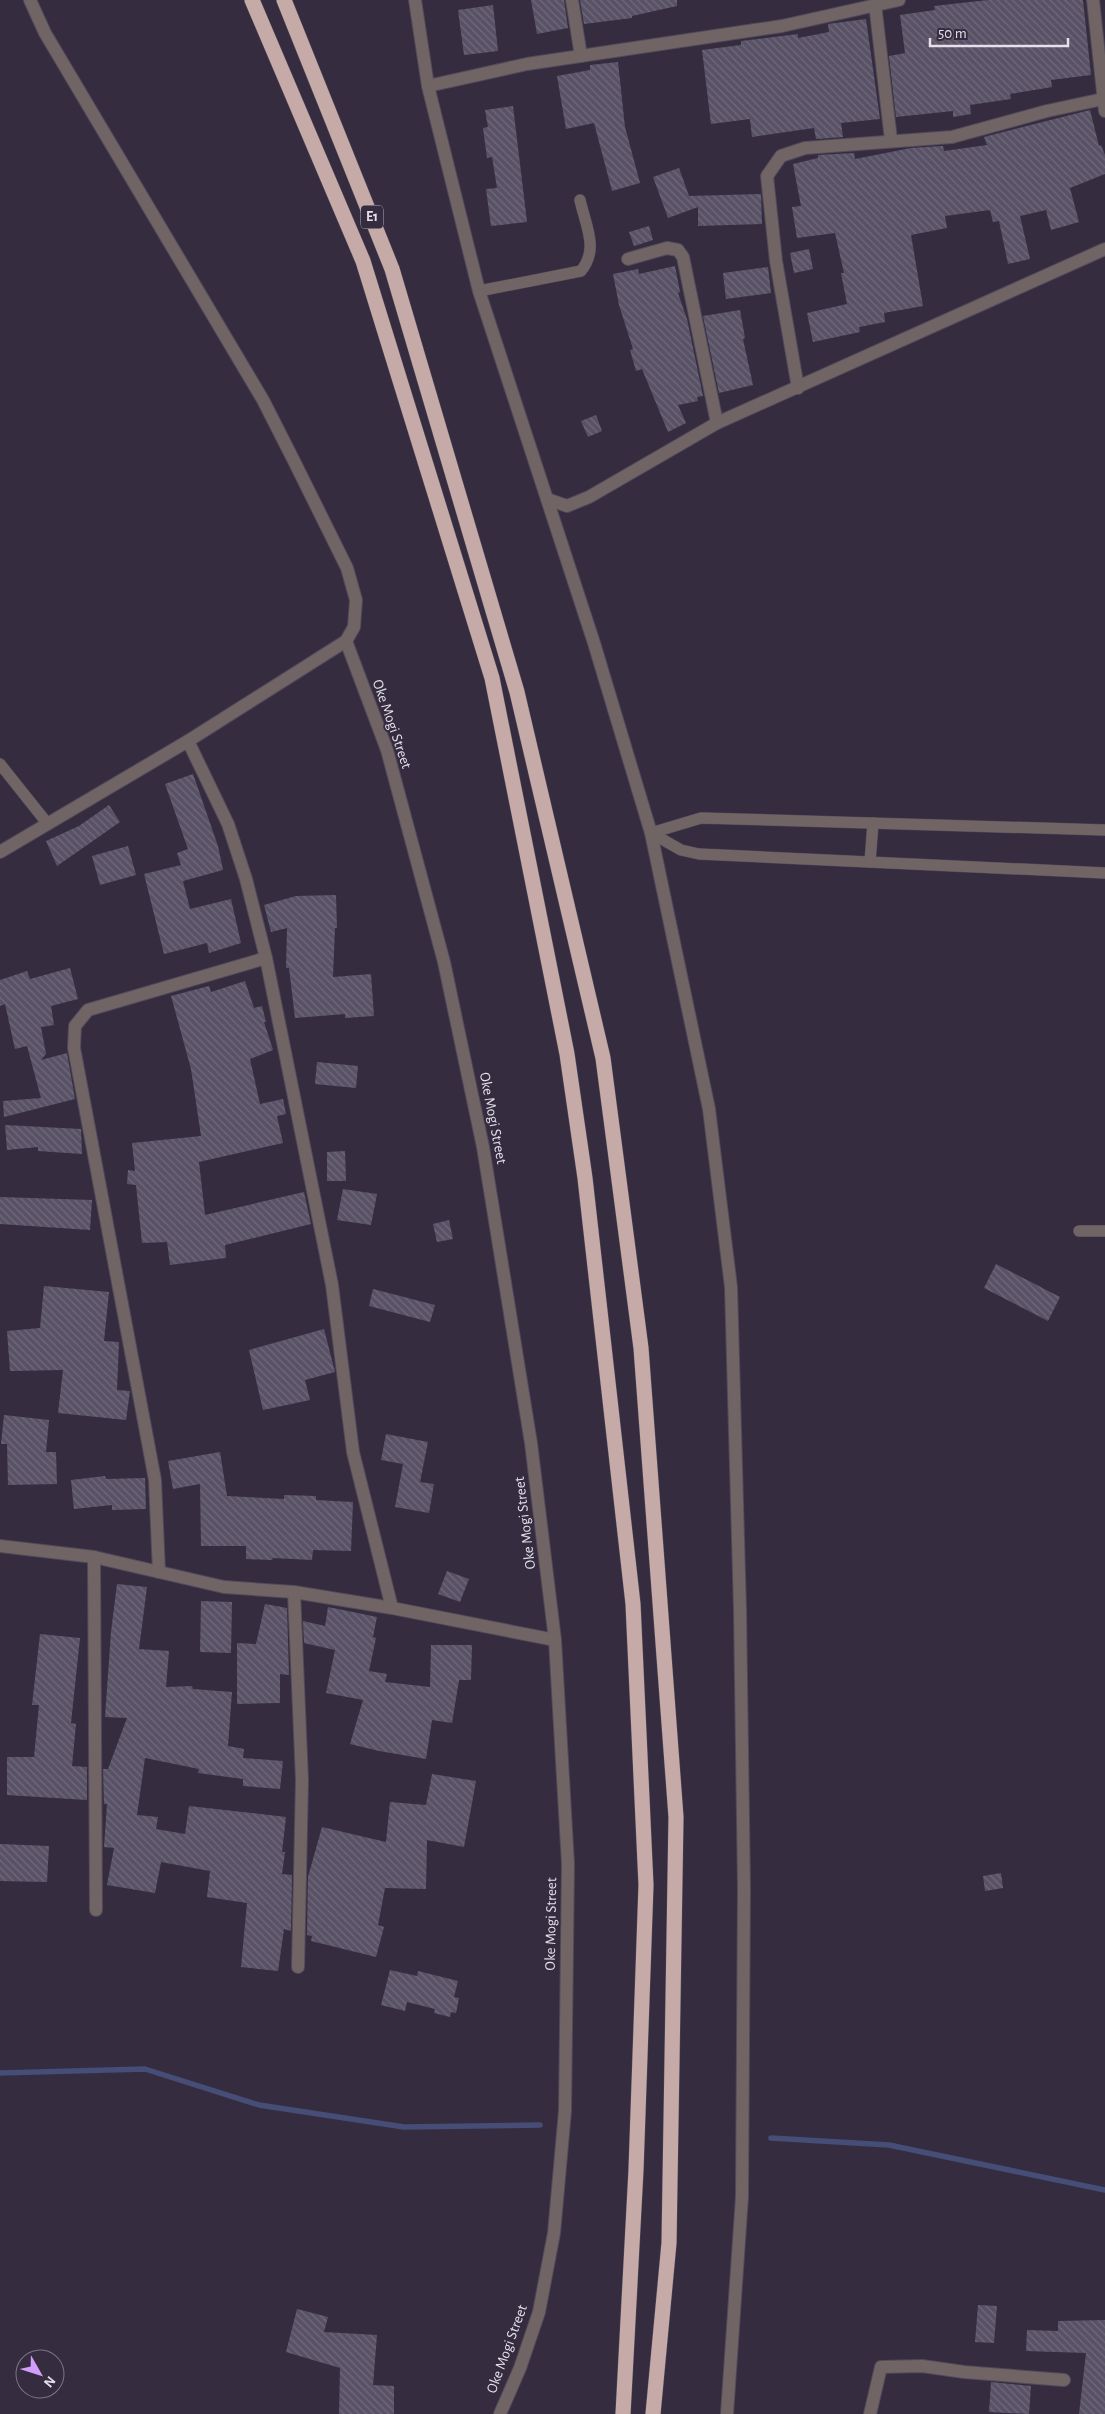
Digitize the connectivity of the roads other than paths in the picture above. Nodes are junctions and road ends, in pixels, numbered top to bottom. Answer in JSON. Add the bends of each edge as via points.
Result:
{"nodes":[{"id":1,"x":30,"y":0,"type":"edge"},
{"id":2,"x":252,"y":0,"type":"edge"},
{"id":3,"x":284,"y":0,"type":"edge"},
{"id":4,"x":414,"y":0,"type":"edge"},
{"id":5,"x":572,"y":0,"type":"edge"},
{"id":6,"x":899,"y":0,"type":"edge"},
{"id":7,"x":1093,"y":0,"type":"edge"},
{"id":8,"x":875,"y":4,"type":"junction"},
{"id":9,"x":581,"y":56,"type":"junction"},
{"id":10,"x":428,"y":86,"type":"junction"},
{"id":11,"x":1104,"y":105,"type":"edge"},
{"id":12,"x":892,"y":140,"type":"junction"},
{"id":13,"x":580,"y":200,"type":"dead end"},
{"id":14,"x":1105,"y":249,"type":"edge"},
{"id":15,"x":628,"y":259,"type":"dead end"},
{"id":16,"x":479,"y":291,"type":"junction"},
{"id":17,"x":798,"y":388,"type":"junction"},
{"id":18,"x":717,"y":423,"type":"junction"},
{"id":19,"x":547,"y":499,"type":"junction"},
{"id":20,"x":346,"y":641,"type":"junction"},
{"id":21,"x":188,"y":741,"type":"junction"},
{"id":22,"x":0,"y":764,"type":"edge"},
{"id":23,"x":47,"y":823,"type":"junction"},
{"id":24,"x":873,"y":823,"type":"junction"},
{"id":25,"x":1105,"y":830,"type":"edge"},
{"id":26,"x":651,"y":833,"type":"junction"},
{"id":27,"x":0,"y":852,"type":"edge"},
{"id":28,"x":870,"y":862,"type":"junction"},
{"id":29,"x":1105,"y":873,"type":"edge"},
{"id":30,"x":266,"y":958,"type":"junction"},
{"id":31,"x":1079,"y":1231,"type":"dead end"},
{"id":32,"x":1105,"y":1231,"type":"edge"},
{"id":33,"x":0,"y":1546,"type":"edge"},
{"id":34,"x":94,"y":1557,"type":"junction"},
{"id":35,"x":159,"y":1572,"type":"junction"},
{"id":36,"x":294,"y":1592,"type":"junction"},
{"id":37,"x":392,"y":1608,"type":"junction"},
{"id":38,"x":555,"y":1640,"type":"junction"},
{"id":39,"x":96,"y":1910,"type":"dead end"},
{"id":40,"x":298,"y":1967,"type":"dead end"},
{"id":41,"x":1064,"y":2380,"type":"dead end"},
{"id":42,"x":500,"y":2414,"type":"edge"},
{"id":43,"x":623,"y":2414,"type":"edge"},
{"id":44,"x":653,"y":2414,"type":"edge"},
{"id":45,"x":727,"y":2414,"type":"edge"},
{"id":46,"x":870,"y":2414,"type":"edge"}],
"edges":[{"from":1,"to":20,"type":"street","via":[[50,41],[263,400],[347,568],[356,600],[354,627]]},
{"from":2,"to":43,"type":"highway","number":"E1","via":[[363,261],[492,678],[567,1054],[585,1178],[633,1604],[646,1885]]},
{"from":3,"to":44,"type":"highway","number":"E1","via":[[392,269],[517,692],[603,1058],[641,1348],[676,1817],[669,2243]]},
{"from":4,"to":10,"type":"street"},
{"from":5,"to":9,"type":"street"},
{"from":6,"to":8,"type":"street"},
{"from":7,"to":11,"type":"street"},
{"from":8,"to":9,"type":"street","via":[[782,26]]},
{"from":8,"to":12,"type":"street"},
{"from":9,"to":10,"type":"street","via":[[526,64]]},
{"from":10,"to":16,"type":"street"},
{"from":11,"to":12,"type":"street","via":[[1047,111],[952,137]]},
{"from":12,"to":17,"type":"street","via":[[805,148],[781,156],[767,176],[776,261]]},
{"from":13,"to":16,"type":"lane","via":[[592,249],[581,272]]},
{"from":14,"to":17,"type":"street"},
{"from":15,"to":18,"type":"street","via":[[667,248],[678,250],[683,257]]},
{"from":16,"to":19,"type":"street"},
{"from":17,"to":18,"type":"street"},
{"from":18,"to":19,"type":"street","via":[[589,497],[567,506]]},
{"from":19,"to":26,"type":"street"},
{"from":20,"to":21,"type":"street"},
{"from":20,"to":38,"type":"street","name":"Oke Mogi Street","via":[[386,750],[444,962],[475,1108],[519,1359]]},
{"from":21,"to":23,"type":"street"},
{"from":21,"to":30,"type":"street","via":[[228,824]]},
{"from":22,"to":23,"type":"lane"},
{"from":23,"to":27,"type":"street"},
{"from":24,"to":25,"type":"lane"},
{"from":24,"to":26,"type":"lane","via":[[701,818]]},
{"from":24,"to":28,"type":"lane"},
{"from":26,"to":28,"type":"lane","via":[[681,850],[699,854]]},
{"from":26,"to":45,"type":"street","via":[[709,1109],[731,1287],[744,1888],[742,2197]]},
{"from":28,"to":29,"type":"lane"},
{"from":30,"to":35,"type":"street","via":[[88,1010],[75,1026],[74,1048],[155,1480]]},
{"from":30,"to":37,"type":"street","via":[[332,1285],[353,1452]]},
{"from":31,"to":32,"type":"lane"},
{"from":33,"to":34,"type":"street"},
{"from":34,"to":35,"type":"street"},
{"from":34,"to":39,"type":"street"},
{"from":35,"to":36,"type":"street","via":[[224,1587]]},
{"from":36,"to":37,"type":"street"},
{"from":36,"to":40,"type":"street","via":[[302,1780]]},
{"from":37,"to":38,"type":"street"},
{"from":38,"to":42,"type":"street","name":"Oke Mogi Street","via":[[568,1864],[565,2111],[554,2233],[539,2312]]},
{"from":41,"to":46,"type":"street","via":[[922,2366],[881,2367]]}]}
